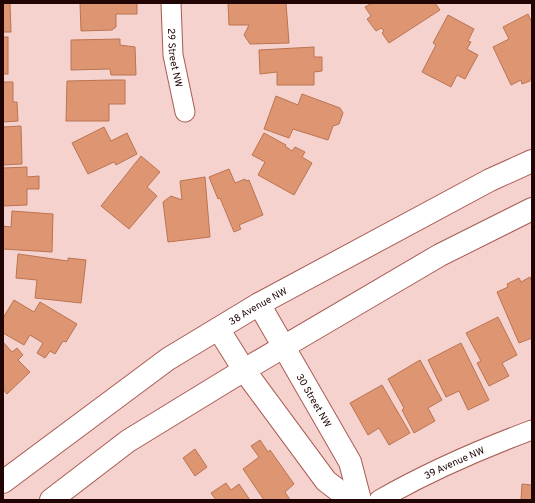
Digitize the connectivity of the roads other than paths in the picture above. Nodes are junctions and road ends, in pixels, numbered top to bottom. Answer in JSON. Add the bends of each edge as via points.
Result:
{"nodes":[{"id":1,"x":171,"y":3,"type":"edge"},
{"id":2,"x":184,"y":112,"type":"dead end"},
{"id":3,"x":532,"y":161,"type":"edge"},
{"id":4,"x":532,"y":209,"type":"edge"},
{"id":5,"x":259,"y":304,"type":"junction"},
{"id":6,"x":219,"y":330,"type":"junction"},
{"id":7,"x":283,"y":346,"type":"junction"},
{"id":8,"x":244,"y":370,"type":"junction"},
{"id":9,"x":532,"y":430,"type":"edge"},
{"id":10,"x":3,"y":482,"type":"edge"},
{"id":11,"x":51,"y":500,"type":"edge"},
{"id":12,"x":351,"y":500,"type":"edge"},
{"id":13,"x":360,"y":500,"type":"edge"},
{"id":14,"x":379,"y":500,"type":"edge"}],
"edges":[{"from":1,"to":2,"type":"street","name":"29 Street NW","via":[[173,55]]},
{"from":3,"to":5,"type":"main road","name":"38 Avenue NW","via":[[490,180]]},
{"from":4,"to":7,"type":"main road","via":[[440,256]]},
{"from":5,"to":6,"type":"main road","name":"38 Avenue NW"},
{"from":5,"to":7,"type":"main road","name":"30 Street NW"},
{"from":6,"to":8,"type":"main road"},
{"from":6,"to":10,"type":"main road","name":"38 Avenue NW","via":[[168,359]]},
{"from":7,"to":8,"type":"main road"},
{"from":7,"to":13,"type":"main road","name":"30 Street NW","via":[[350,462]]},
{"from":8,"to":11,"type":"main road","via":[[128,441]]},
{"from":8,"to":12,"type":"main road","via":[[326,481]]},
{"from":9,"to":14,"type":"street","name":"39 Avenue NW","via":[[436,469]]}]}
